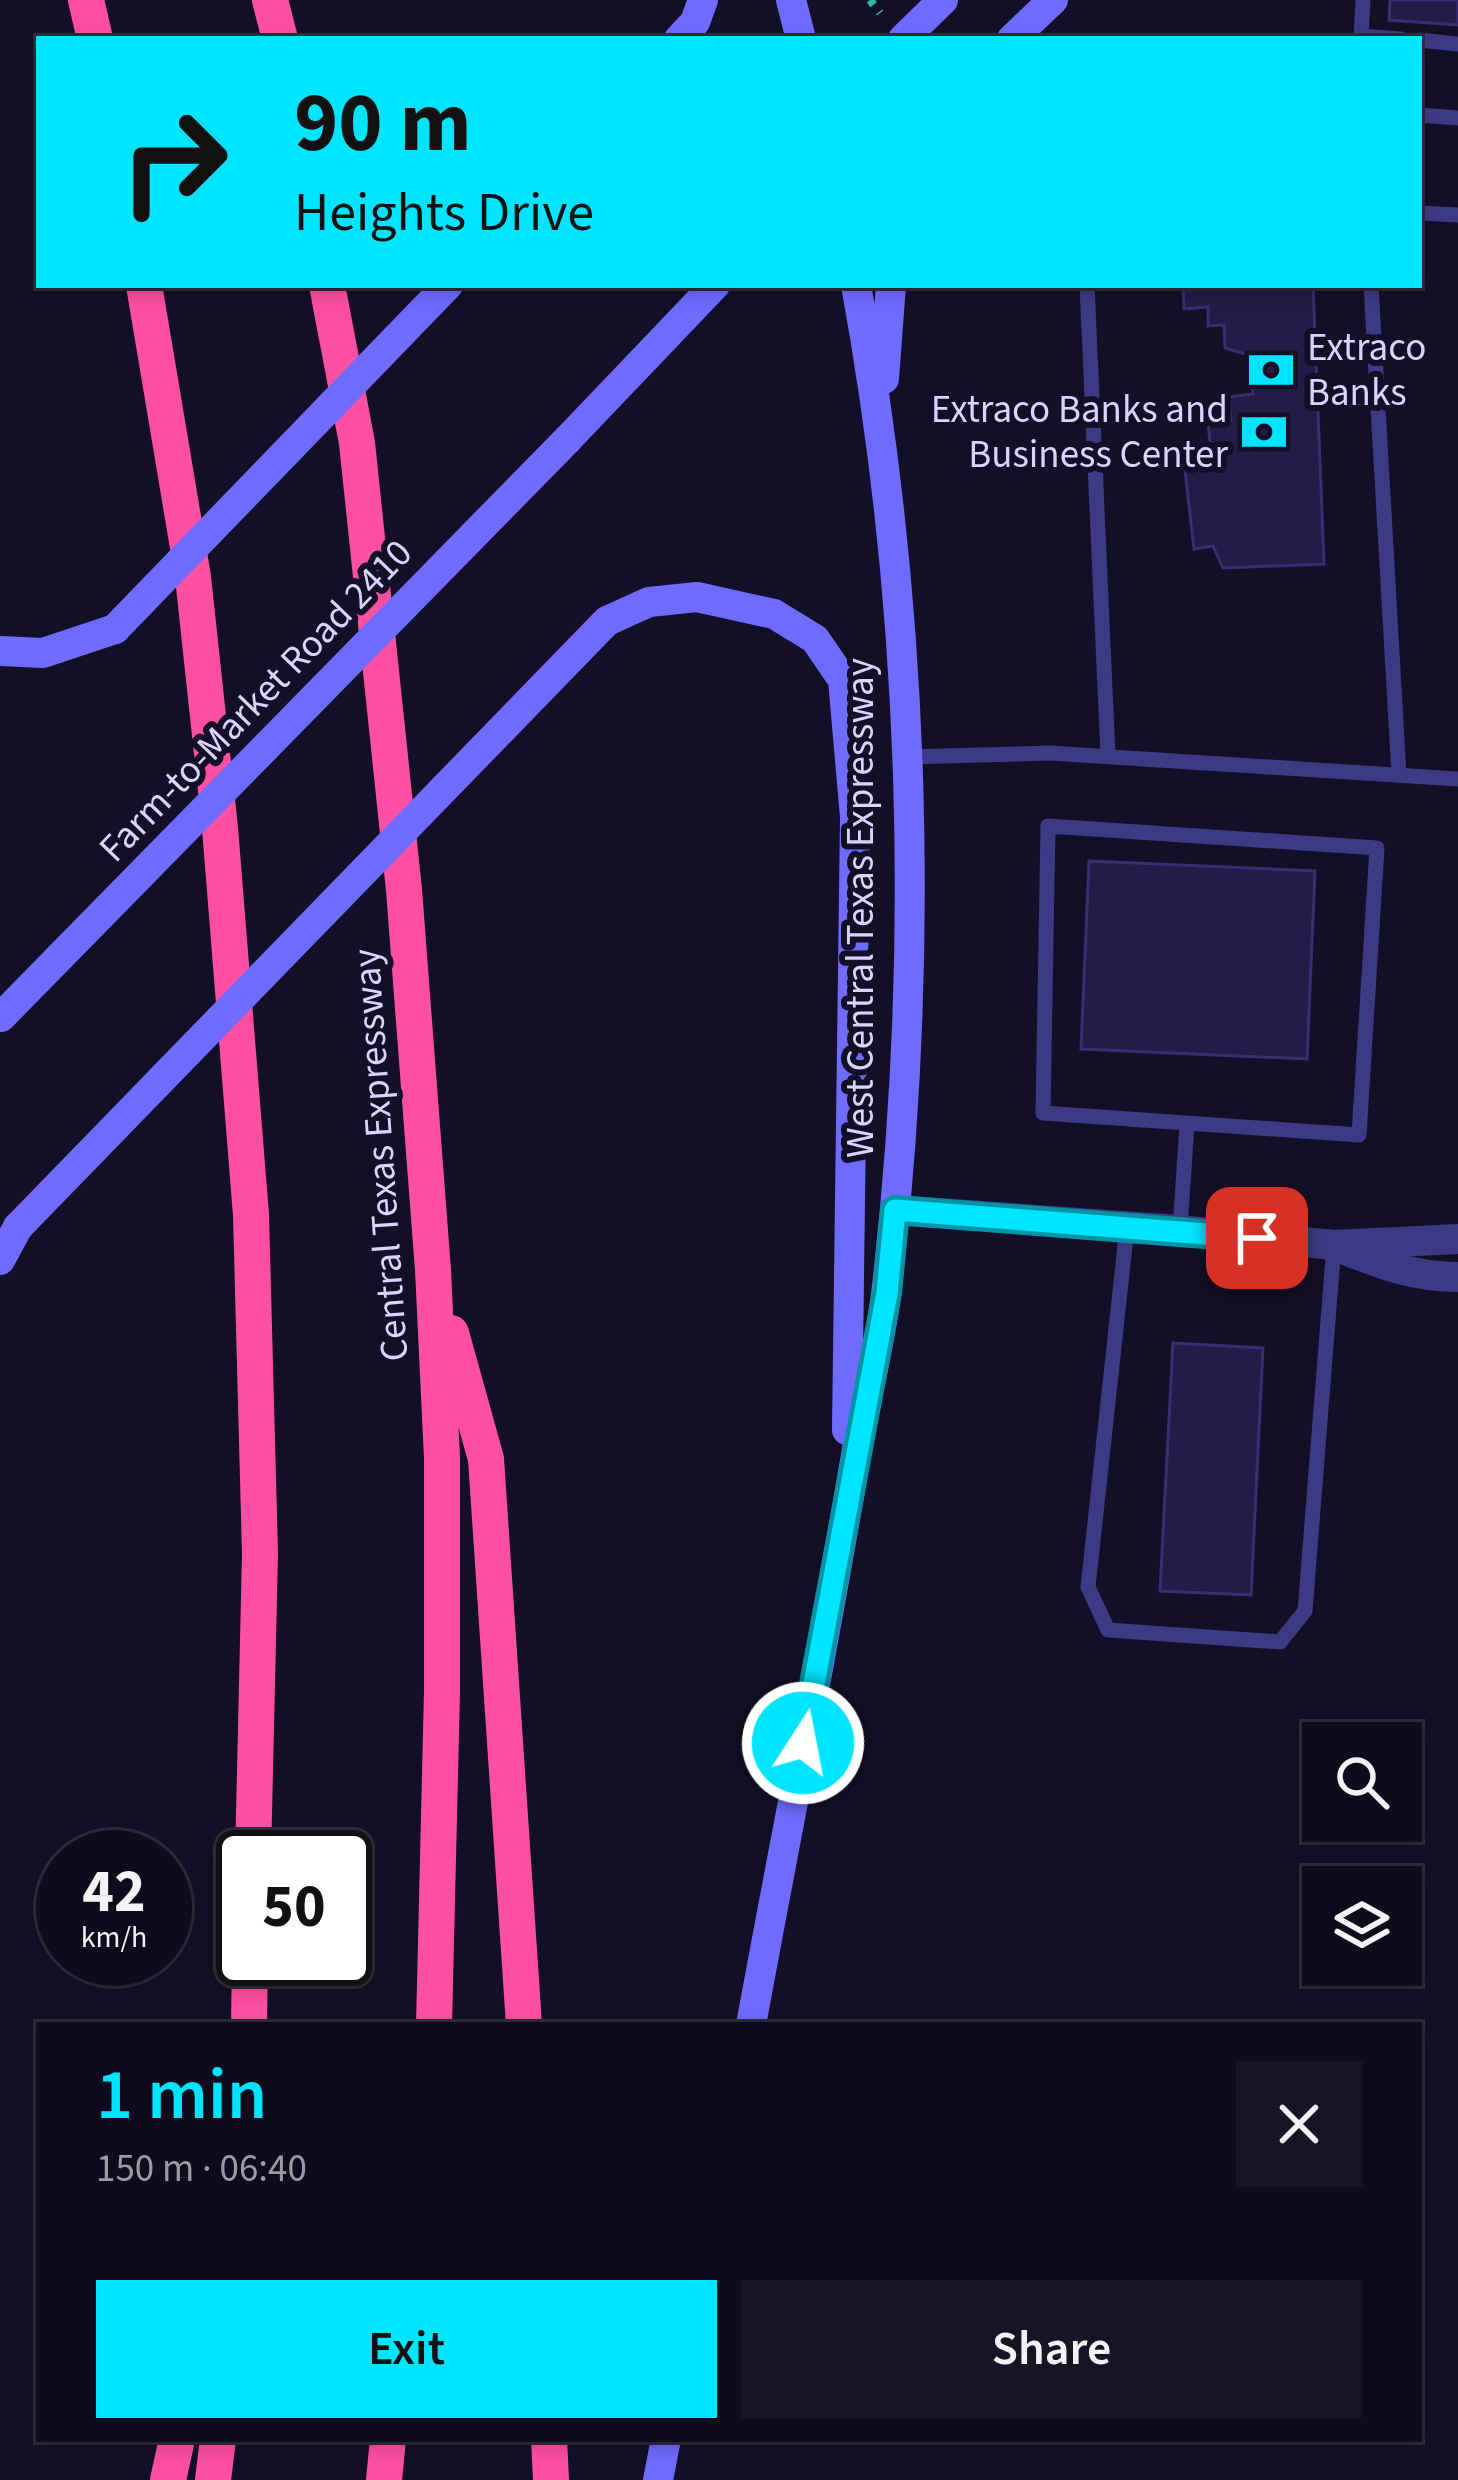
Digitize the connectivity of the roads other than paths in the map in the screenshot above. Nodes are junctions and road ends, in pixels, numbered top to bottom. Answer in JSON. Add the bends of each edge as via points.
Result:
{"nodes":[{"id":1,"x":86,"y":0,"type":"edge"},
{"id":2,"x":270,"y":0,"type":"edge"},
{"id":3,"x":703,"y":0,"type":"edge"},
{"id":4,"x":791,"y":0,"type":"edge"},
{"id":5,"x":944,"y":0,"type":"edge"},
{"id":6,"x":1053,"y":0,"type":"edge"},
{"id":7,"x":1363,"y":0,"type":"edge"},
{"id":8,"x":1027,"y":34,"type":"edge"},
{"id":9,"x":94,"y":36,"type":"edge"},
{"id":10,"x":279,"y":36,"type":"edge"},
{"id":11,"x":682,"y":36,"type":"edge"},
{"id":12,"x":800,"y":36,"type":"edge"},
{"id":13,"x":906,"y":36,"type":"edge"},
{"id":14,"x":1361,"y":36,"type":"edge"},
{"id":15,"x":1422,"y":40,"type":"edge"},
{"id":16,"x":1458,"y":44,"type":"edge"},
{"id":17,"x":1422,"y":115,"type":"edge"},
{"id":18,"x":1458,"y":118,"type":"edge"},
{"id":19,"x":1422,"y":214,"type":"edge"},
{"id":20,"x":1458,"y":215,"type":"edge"},
{"id":21,"x":144,"y":288,"type":"edge"},
{"id":22,"x":328,"y":288,"type":"edge"},
{"id":23,"x":445,"y":288,"type":"edge"},
{"id":24,"x":712,"y":288,"type":"edge"},
{"id":25,"x":856,"y":288,"type":"edge"},
{"id":26,"x":891,"y":288,"type":"edge"},
{"id":27,"x":1087,"y":288,"type":"edge"},
{"id":28,"x":1371,"y":288,"type":"edge"},
{"id":29,"x":880,"y":433,"type":"junction"},
{"id":30,"x":0,"y":651,"type":"edge"},
{"id":31,"x":1108,"y":756,"type":"junction"},
{"id":32,"x":907,"y":757,"type":"junction"},
{"id":33,"x":1399,"y":776,"type":"junction"},
{"id":34,"x":1458,"y":779,"type":"edge"},
{"id":35,"x":0,"y":1018,"type":"edge"},
{"id":36,"x":1187,"y":1124,"type":"junction"},
{"id":37,"x":895,"y":1210,"type":"junction"},
{"id":38,"x":1127,"y":1227,"type":"junction"},
{"id":39,"x":1180,"y":1230,"type":"junction"},
{"id":40,"x":1458,"y":1239,"type":"edge"},
{"id":41,"x":1334,"y":1245,"type":"junction"},
{"id":42,"x":0,"y":1260,"type":"edge"},
{"id":43,"x":433,"y":1270,"type":"junction"},
{"id":44,"x":1452,"y":1282,"type":"edge"},
{"id":45,"x":847,"y":1508,"type":"junction"},
{"id":46,"x":254,"y":1830,"type":"edge"},
{"id":47,"x":250,"y":1986,"type":"edge"},
{"id":48,"x":249,"y":2022,"type":"edge"},
{"id":49,"x":434,"y":2022,"type":"edge"},
{"id":50,"x":524,"y":2022,"type":"edge"},
{"id":51,"x":752,"y":2022,"type":"edge"},
{"id":52,"x":176,"y":2442,"type":"edge"},
{"id":53,"x":218,"y":2442,"type":"edge"},
{"id":54,"x":388,"y":2442,"type":"edge"},
{"id":55,"x":549,"y":2442,"type":"edge"},
{"id":56,"x":665,"y":2442,"type":"edge"},
{"id":57,"x":168,"y":2480,"type":"edge"},
{"id":58,"x":213,"y":2480,"type":"edge"},
{"id":59,"x":384,"y":2480,"type":"edge"},
{"id":60,"x":551,"y":2480,"type":"edge"},
{"id":61,"x":658,"y":2480,"type":"edge"}],
"edges":[{"from":1,"to":9,"type":"highway"},
{"from":2,"to":10,"type":"highway"},
{"from":3,"to":11,"type":"main road"},
{"from":4,"to":12,"type":"main road"},
{"from":5,"to":13,"type":"main road"},
{"from":6,"to":8,"type":"main road"},
{"from":7,"to":14,"type":"lane"},
{"from":15,"to":16,"type":"lane"},
{"from":17,"to":18,"type":"lane"},
{"from":19,"to":20,"type":"lane"},
{"from":21,"to":46,"type":"highway","via":[[196,600],[251,1215],[260,1554]]},
{"from":22,"to":43,"type":"highway","name":"Central Texas Expressway","via":[[360,467]]},
{"from":23,"to":30,"type":"main road","bridge":true,"via":[[115,629],[43,653]]},
{"from":24,"to":35,"type":"main road","name":"Farm-to-Market Road 2410","bridge":true},
{"from":25,"to":29,"type":"main road","name":"West Central Texas Expressway"},
{"from":26,"to":29,"type":"main road"},
{"from":27,"to":31,"type":"lane"},
{"from":28,"to":33,"type":"lane"},
{"from":29,"to":32,"type":"main road","name":"West Central Texas Expressway"},
{"from":31,"to":32,"type":"lane"},
{"from":31,"to":33,"type":"lane"},
{"from":32,"to":37,"type":"main road","name":"West Central Texas Expressway","via":[[906,1068]]},
{"from":33,"to":34,"type":"lane"},
{"from":36,"to":36,"type":"lane","via":[[1358,1136],[1377,848],[1048,826],[1043,1113]]},
{"from":36,"to":39,"type":"lane"},
{"from":37,"to":38,"type":"street"},
{"from":37,"to":45,"type":"main road","name":"West Central Texas Expressway"},
{"from":38,"to":39,"type":"street"},
{"from":38,"to":41,"type":"lane","via":[[1088,1587],[1108,1630],[1280,1642],[1305,1611]]},
{"from":39,"to":41,"type":"street"},
{"from":40,"to":41,"type":"street"},
{"from":41,"to":44,"type":"street"},
{"from":42,"to":45,"type":"main road","bridge":true,"via":[[18,1227],[607,621],[649,602],[697,597],[774,614],[814,639],[843,680],[855,817]]},
{"from":43,"to":49,"type":"highway","name":"Central Texas Expressway","via":[[442,1459]]},
{"from":43,"to":50,"type":"highway","via":[[486,1459]]},
{"from":45,"to":51,"type":"main road","name":"West Central Texas Expressway"},
{"from":47,"to":48,"type":"highway"},
{"from":52,"to":57,"type":"highway"},
{"from":53,"to":58,"type":"highway"},
{"from":54,"to":59,"type":"highway"},
{"from":55,"to":60,"type":"highway"},
{"from":56,"to":61,"type":"main road"}]}
